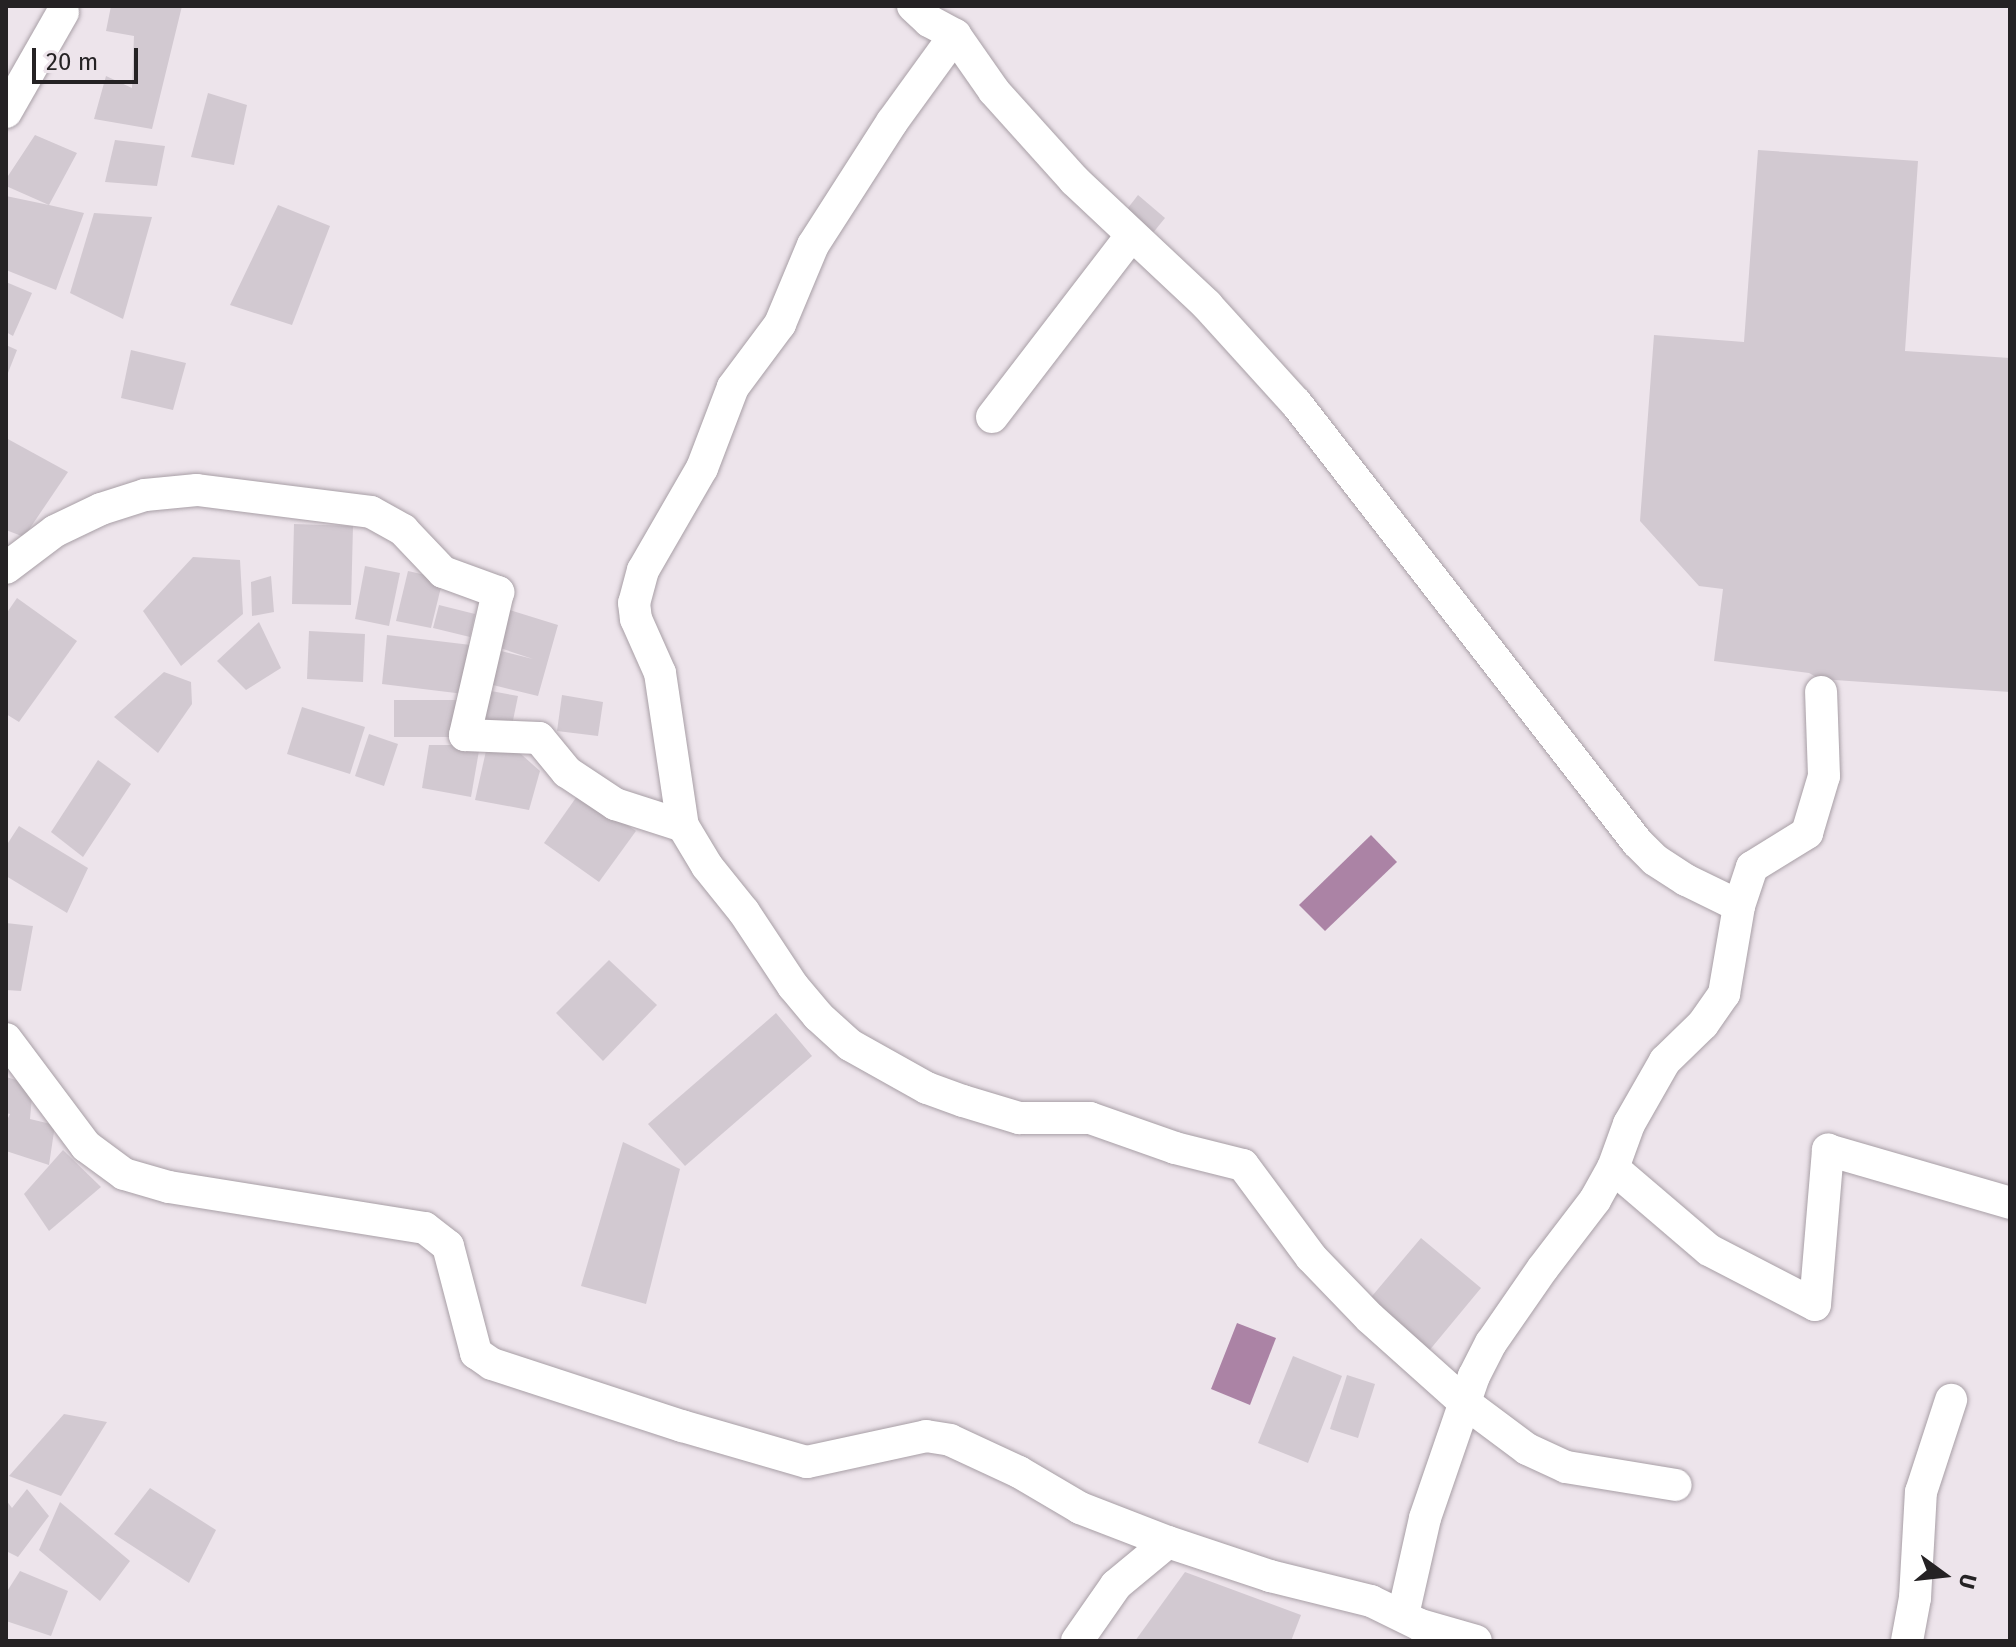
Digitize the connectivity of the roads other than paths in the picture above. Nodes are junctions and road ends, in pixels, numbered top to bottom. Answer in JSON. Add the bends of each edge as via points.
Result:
{"nodes":[{"id":1,"x":913,"y":6,"type":"edge"},
{"id":2,"x":63,"y":12,"type":"dead end"},
{"id":3,"x":955,"y":35,"type":"junction"},
{"id":4,"x":6,"y":112,"type":"edge"},
{"id":5,"x":1131,"y":236,"type":"junction"},
{"id":6,"x":992,"y":417,"type":"dead end"},
{"id":7,"x":6,"y":568,"type":"edge"},
{"id":8,"x":1821,"y":692,"type":"dead end"},
{"id":9,"x":683,"y":826,"type":"junction"},
{"id":10,"x":1739,"y":906,"type":"junction"},
{"id":11,"x":6,"y":1039,"type":"edge"},
{"id":12,"x":1613,"y":1168,"type":"junction"},
{"id":13,"x":2010,"y":1203,"type":"edge"},
{"id":14,"x":1951,"y":1400,"type":"dead end"},
{"id":15,"x":1464,"y":1402,"type":"junction"},
{"id":16,"x":1676,"y":1485,"type":"dead end"},
{"id":17,"x":1168,"y":1542,"type":"junction"},
{"id":18,"x":1403,"y":1615,"type":"junction"},
{"id":19,"x":1077,"y":1641,"type":"edge"},
{"id":20,"x":1476,"y":1641,"type":"edge"},
{"id":21,"x":1907,"y":1641,"type":"edge"}],
"edges":[{"from":1,"to":3,"type":"street"},
{"from":2,"to":4,"type":"street"},
{"from":3,"to":5,"type":"street","via":[[994,91]]},
{"from":3,"to":9,"type":"street","via":[[813,245],[780,324],[733,387],[702,468],[643,570],[634,603],[636,619],[660,673]]},
{"from":5,"to":6,"type":"street"},
{"from":5,"to":10,"type":"street","via":[[1228,326],[1296,403],[1637,842],[1686,880]]},
{"from":7,"to":9,"type":"street","via":[[55,531],[145,495],[197,490],[371,512],[403,530],[443,572],[498,592],[465,735],[539,738],[567,772],[615,804]]},
{"from":8,"to":10,"type":"street","via":[[1824,776],[1807,833],[1752,867]]},
{"from":9,"to":15,"type":"street","via":[[793,986],[850,1045],[927,1088],[963,1101],[1019,1118],[1105,1121],[1175,1148],[1243,1165],[1331,1279]]},
{"from":10,"to":12,"type":"street","via":[[1724,994],[1703,1024],[1665,1061],[1629,1124]]},
{"from":11,"to":17,"type":"street","via":[[86,1146],[124,1174],[169,1187],[425,1228],[448,1246],[476,1353],[492,1364],[807,1462],[926,1436],[950,1440],[1080,1508]]},
{"from":12,"to":13,"type":"street","via":[[1709,1250],[1815,1305],[1828,1150]]},
{"from":12,"to":15,"type":"street","via":[[1491,1343]]},
{"from":14,"to":21,"type":"street","via":[[1921,1492]]},
{"from":15,"to":16,"type":"street","via":[[1527,1449],[1566,1467]]},
{"from":15,"to":18,"type":"street","via":[[1425,1518]]},
{"from":17,"to":18,"type":"street"},
{"from":17,"to":19,"type":"street","via":[[1116,1585]]},
{"from":18,"to":20,"type":"street"}]}
